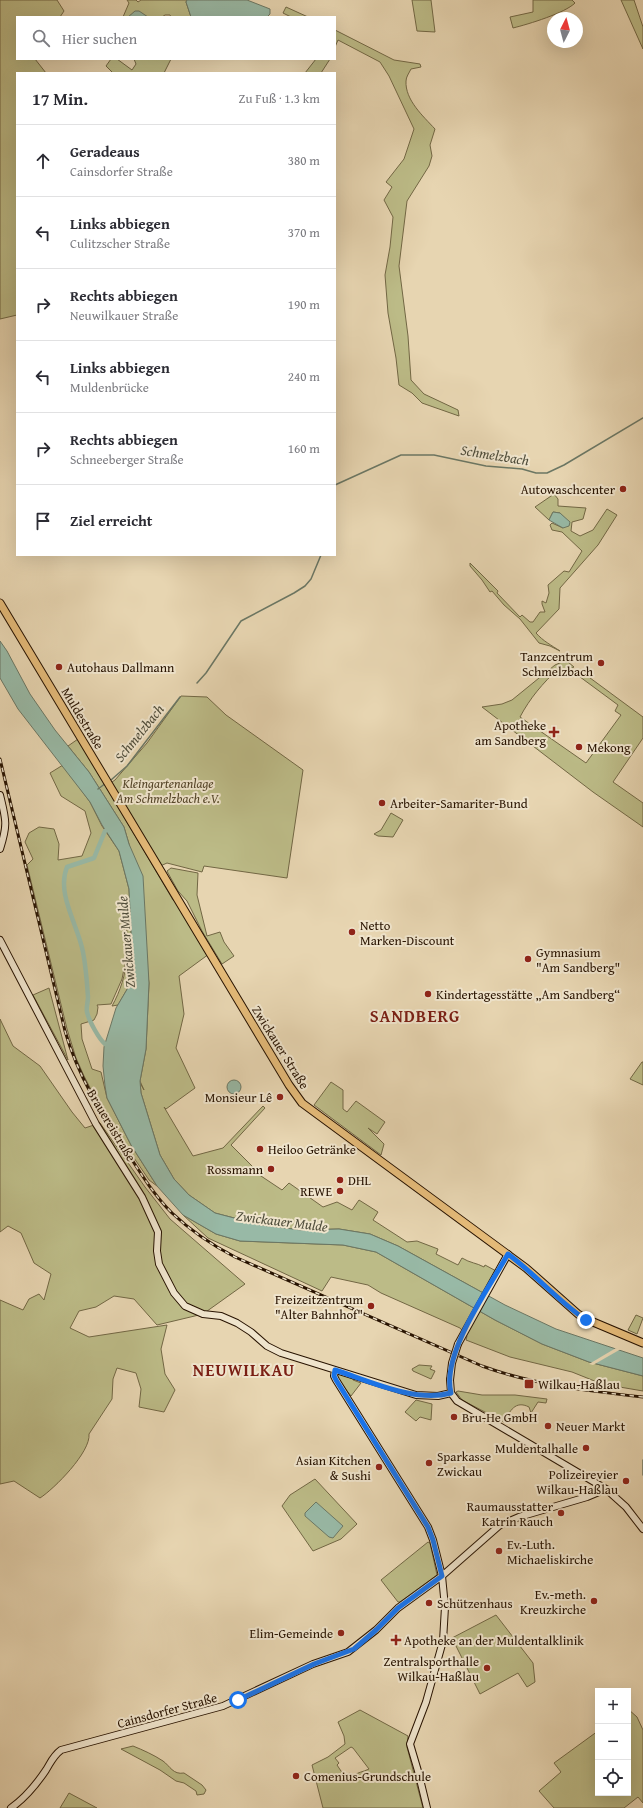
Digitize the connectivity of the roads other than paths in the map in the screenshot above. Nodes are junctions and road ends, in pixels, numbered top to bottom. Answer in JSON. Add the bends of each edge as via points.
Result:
{"nodes":[{"id":1,"x":0,"y":603,"type":"edge"},
{"id":2,"x":0,"y":795,"type":"edge"},
{"id":3,"x":0,"y":849,"type":"edge"},
{"id":4,"x":158,"y":867,"type":"joint"},
{"id":5,"x":0,"y":940,"type":"edge"},
{"id":6,"x":508,"y":1254,"type":"junction"},
{"id":7,"x":643,"y":1343,"type":"edge"},
{"id":8,"x":335,"y":1370,"type":"junction"},
{"id":9,"x":451,"y":1393,"type":"junction"},
{"id":10,"x":606,"y":1489,"type":"junction"},
{"id":11,"x":643,"y":1529,"type":"edge"},
{"id":12,"x":442,"y":1576,"type":"junction"},
{"id":13,"x":11,"y":1808,"type":"edge"},
{"id":14,"x":427,"y":1808,"type":"edge"}],
"edges":[{"from":1,"to":4,"type":"main road","name":"Muldestraße"},
{"from":2,"to":3,"type":"street","via":[[7,821]]},
{"from":4,"to":6,"type":"main road","name":"Zwickauer Straße","via":[[302,1103]]},
{"from":5,"to":8,"type":"street","name":"Brauereistraße","via":[[96,1124],[142,1197],[158,1232],[159,1264],[174,1294],[185,1306],[203,1314],[221,1316],[237,1323],[267,1346],[281,1353]]},
{"from":6,"to":7,"type":"main road","name":"Zwickauer Straße","via":[[586,1320]]},
{"from":6,"to":9,"type":"street","bridge":true,"via":[[458,1344],[452,1363]]},
{"from":8,"to":9,"type":"street","name":"Brauereistraße","via":[[416,1395],[438,1396]]},
{"from":8,"to":12,"type":"street","via":[[336,1380],[428,1527]]},
{"from":9,"to":10,"type":"street","via":[[457,1401],[472,1411]]},
{"from":10,"to":11,"type":"street","via":[[626,1507]]},
{"from":10,"to":12,"type":"street","name":"Cainsdorfer Straße","via":[[509,1520]]},
{"from":12,"to":13,"type":"street","name":"Cainsdorfer Straße","via":[[398,1608],[368,1638],[348,1652],[314,1664],[223,1706],[61,1750],[26,1795]]},
{"from":12,"to":14,"type":"street","via":[[445,1607],[443,1641],[426,1702],[410,1744]]}]}
